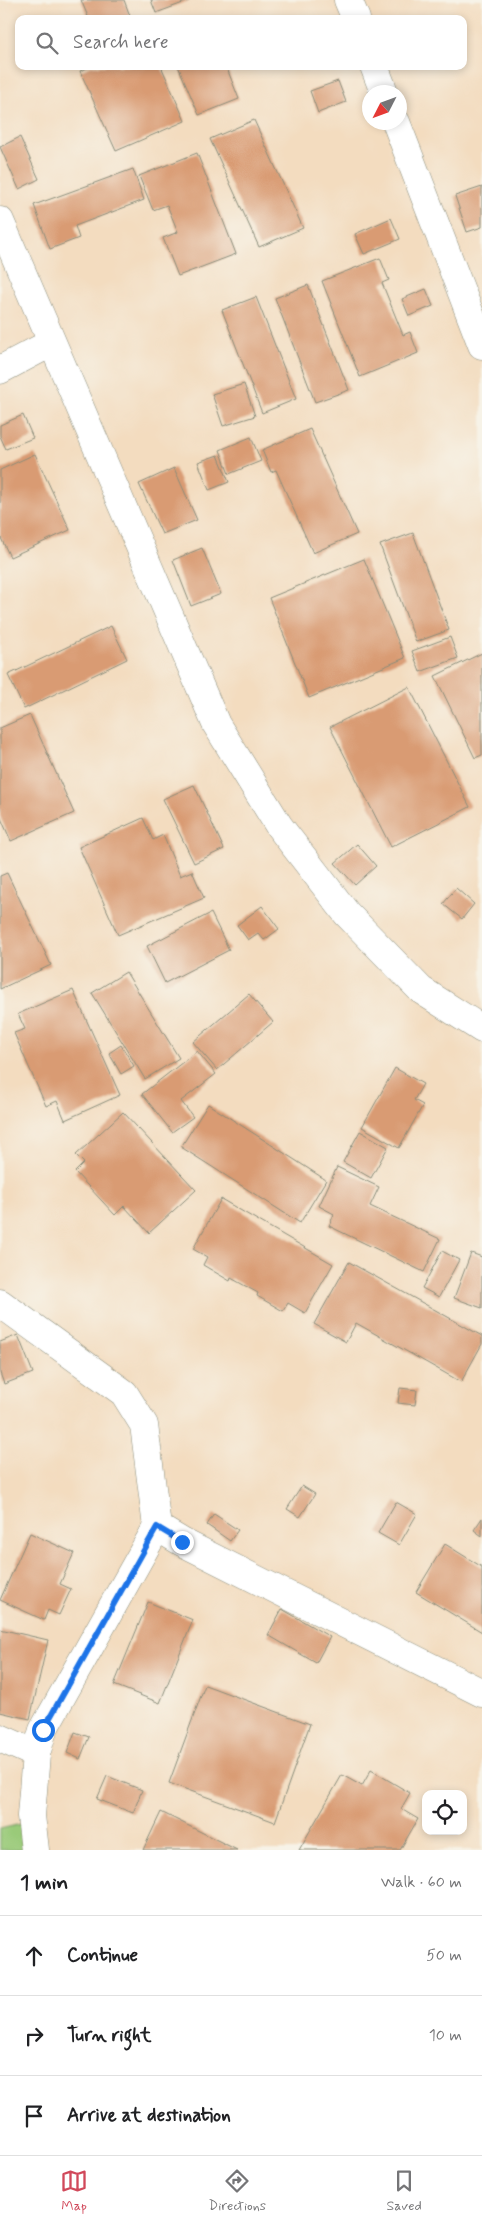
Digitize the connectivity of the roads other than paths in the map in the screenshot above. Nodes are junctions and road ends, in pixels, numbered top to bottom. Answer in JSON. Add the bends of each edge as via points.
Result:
{"nodes":[{"id":1,"x":348,"y":0,"type":"edge"},
{"id":2,"x":354,"y":15,"type":"edge"},
{"id":3,"x":376,"y":70,"type":"edge"},
{"id":4,"x":381,"y":85,"type":"edge"},
{"id":5,"x":399,"y":130,"type":"edge"},
{"id":6,"x":0,"y":221,"type":"edge"},
{"id":7,"x":51,"y":343,"type":"junction"},
{"id":8,"x":482,"y":345,"type":"edge"},
{"id":9,"x":0,"y":370,"type":"edge"},
{"id":10,"x":482,"y":1029,"type":"edge"},
{"id":11,"x":0,"y":1303,"type":"edge"},
{"id":12,"x":157,"y":1527,"type":"junction"},
{"id":13,"x":482,"y":1693,"type":"edge"},
{"id":14,"x":0,"y":1738,"type":"edge"},
{"id":15,"x":36,"y":1754,"type":"junction"},
{"id":16,"x":35,"y":1850,"type":"edge"}],
"edges":[{"from":1,"to":2,"type":"street"},
{"from":3,"to":4,"type":"street"},
{"from":5,"to":8,"type":"street"},
{"from":6,"to":7,"type":"street"},
{"from":7,"to":9,"type":"street"},
{"from":7,"to":10,"type":"street","via":[[216,724],[279,826],[347,914],[421,990]]},
{"from":11,"to":12,"type":"street","via":[[124,1393],[144,1425]]},
{"from":12,"to":13,"type":"street"},
{"from":12,"to":15,"type":"street","via":[[43,1730]]},
{"from":14,"to":15,"type":"street"},
{"from":15,"to":16,"type":"street","via":[[31,1816]]}]}
